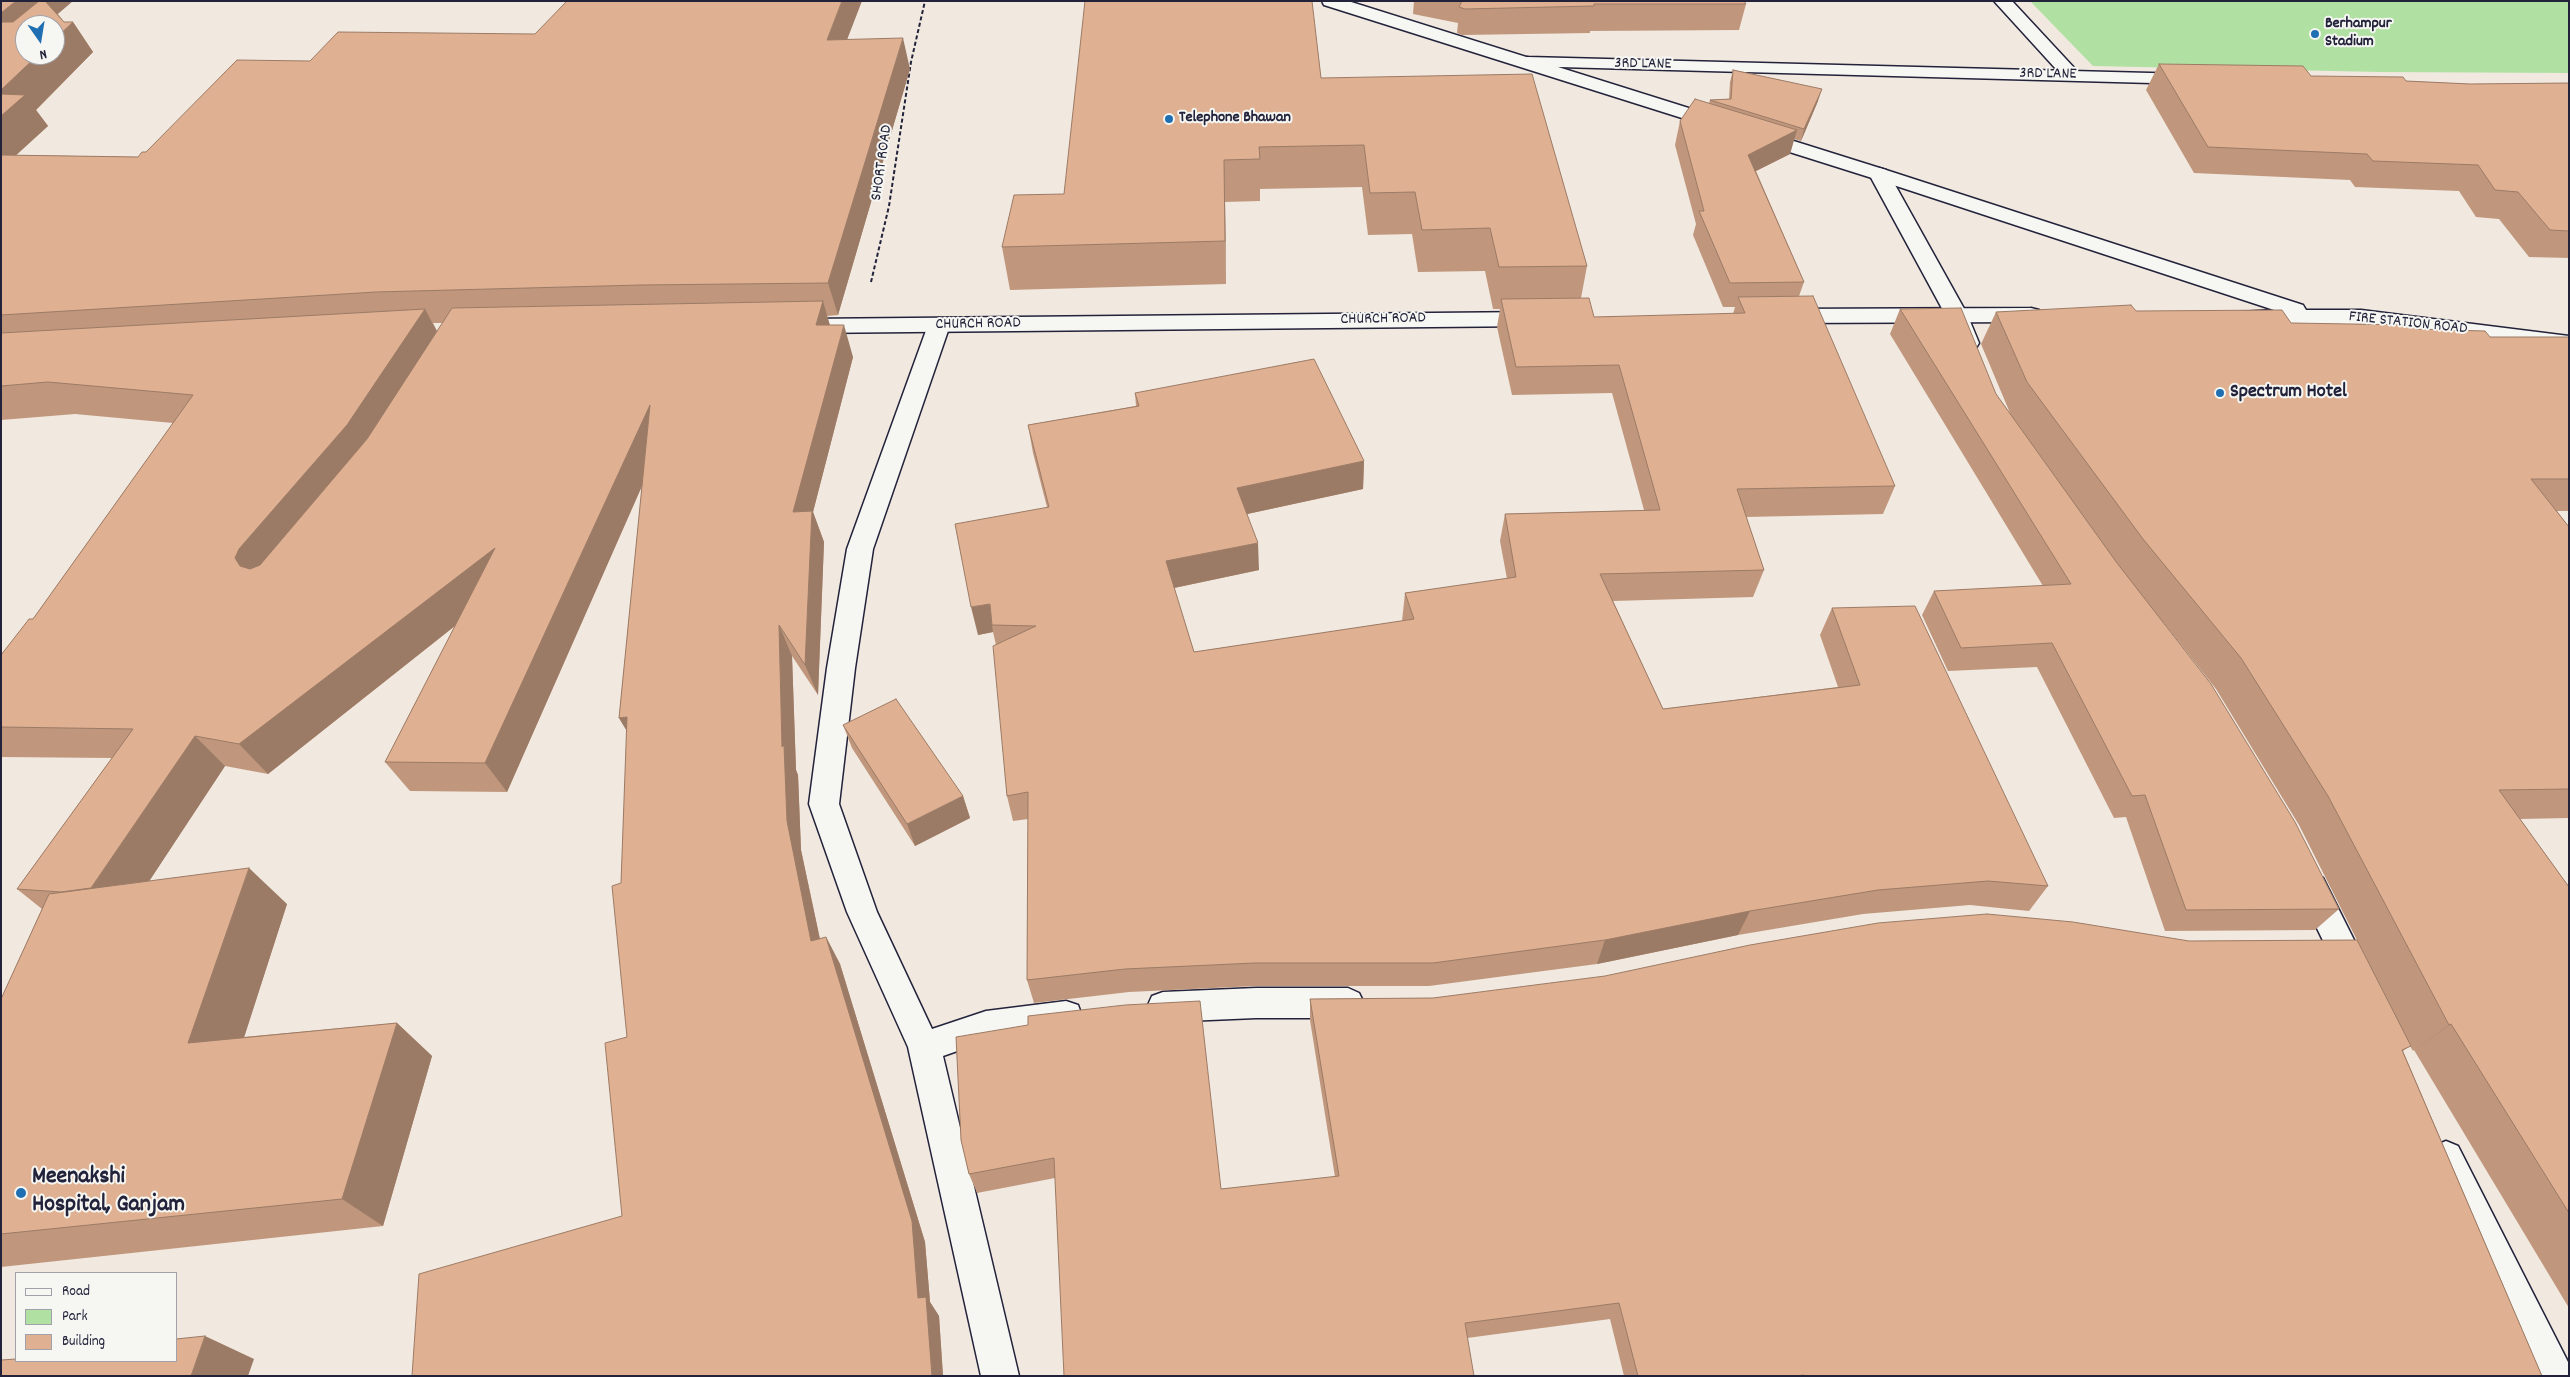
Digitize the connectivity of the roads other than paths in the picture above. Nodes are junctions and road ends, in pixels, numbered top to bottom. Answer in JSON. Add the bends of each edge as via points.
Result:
{"nodes":[{"id":1,"x":2002,"y":1,"type":"edge"},
{"id":2,"x":1326,"y":9,"type":"edge"},
{"id":3,"x":1528,"y":62,"type":"junction"},
{"id":4,"x":2072,"y":76,"type":"junction"},
{"id":5,"x":2209,"y":79,"type":"edge"},
{"id":6,"x":1879,"y":174,"type":"junction"},
{"id":7,"x":1956,"y":314,"type":"junction"},
{"id":8,"x":2054,"y":315,"type":"edge"},
{"id":9,"x":1767,"y":316,"type":"edge"},
{"id":10,"x":2231,"y":317,"type":"edge"},
{"id":11,"x":2320,"y":318,"type":"junction"},
{"id":12,"x":1557,"y":319,"type":"edge"},
{"id":13,"x":939,"y":325,"type":"junction"},
{"id":14,"x":789,"y":326,"type":"edge"},
{"id":15,"x":2569,"y":343,"type":"edge"},
{"id":16,"x":2569,"y":358,"type":"edge"},
{"id":17,"x":1977,"y":366,"type":"edge"},
{"id":18,"x":2299,"y":860,"type":"edge"},
{"id":19,"x":2367,"y":998,"type":"edge"},
{"id":20,"x":1381,"y":1003,"type":"edge"},
{"id":21,"x":1138,"y":1008,"type":"edge"},
{"id":22,"x":1091,"y":1013,"type":"edge"},
{"id":23,"x":924,"y":1047,"type":"junction"},
{"id":24,"x":2437,"y":1139,"type":"edge"},
{"id":25,"x":1000,"y":1376,"type":"edge"},
{"id":26,"x":2554,"y":1376,"type":"edge"}],
"edges":[{"from":1,"to":4,"type":"street"},
{"from":2,"to":3,"type":"street","via":[[1454,57]]},
{"from":3,"to":4,"type":"street","name":"3RD LANE"},
{"from":3,"to":6,"type":"street"},
{"from":4,"to":5,"type":"street","name":"3RD LANE"},
{"from":6,"to":7,"type":"street"},
{"from":6,"to":11,"type":"street"},
{"from":7,"to":8,"type":"street"},
{"from":7,"to":9,"type":"street"},
{"from":7,"to":17,"type":"street"},
{"from":10,"to":11,"type":"street"},
{"from":11,"to":15,"type":"street","name":"FIRE STATION ROAD","via":[[2361,317]]},
{"from":11,"to":16,"type":"street","name":"FIRE STATION ROAD","via":[[2367,333]]},
{"from":12,"to":13,"type":"street","name":"CHURCH ROAD"},
{"from":13,"to":14,"type":"street","name":"CHURCH ROAD"},
{"from":13,"to":23,"type":"street","via":[[860,549],[824,804],[862,912]]},
{"from":18,"to":19,"type":"street","via":[[2326,946]]},
{"from":20,"to":21,"type":"street","via":[[1256,1003]]},
{"from":22,"to":23,"type":"street","via":[[986,1026]]},
{"from":23,"to":25,"type":"street"},
{"from":24,"to":26,"type":"street"}]}
